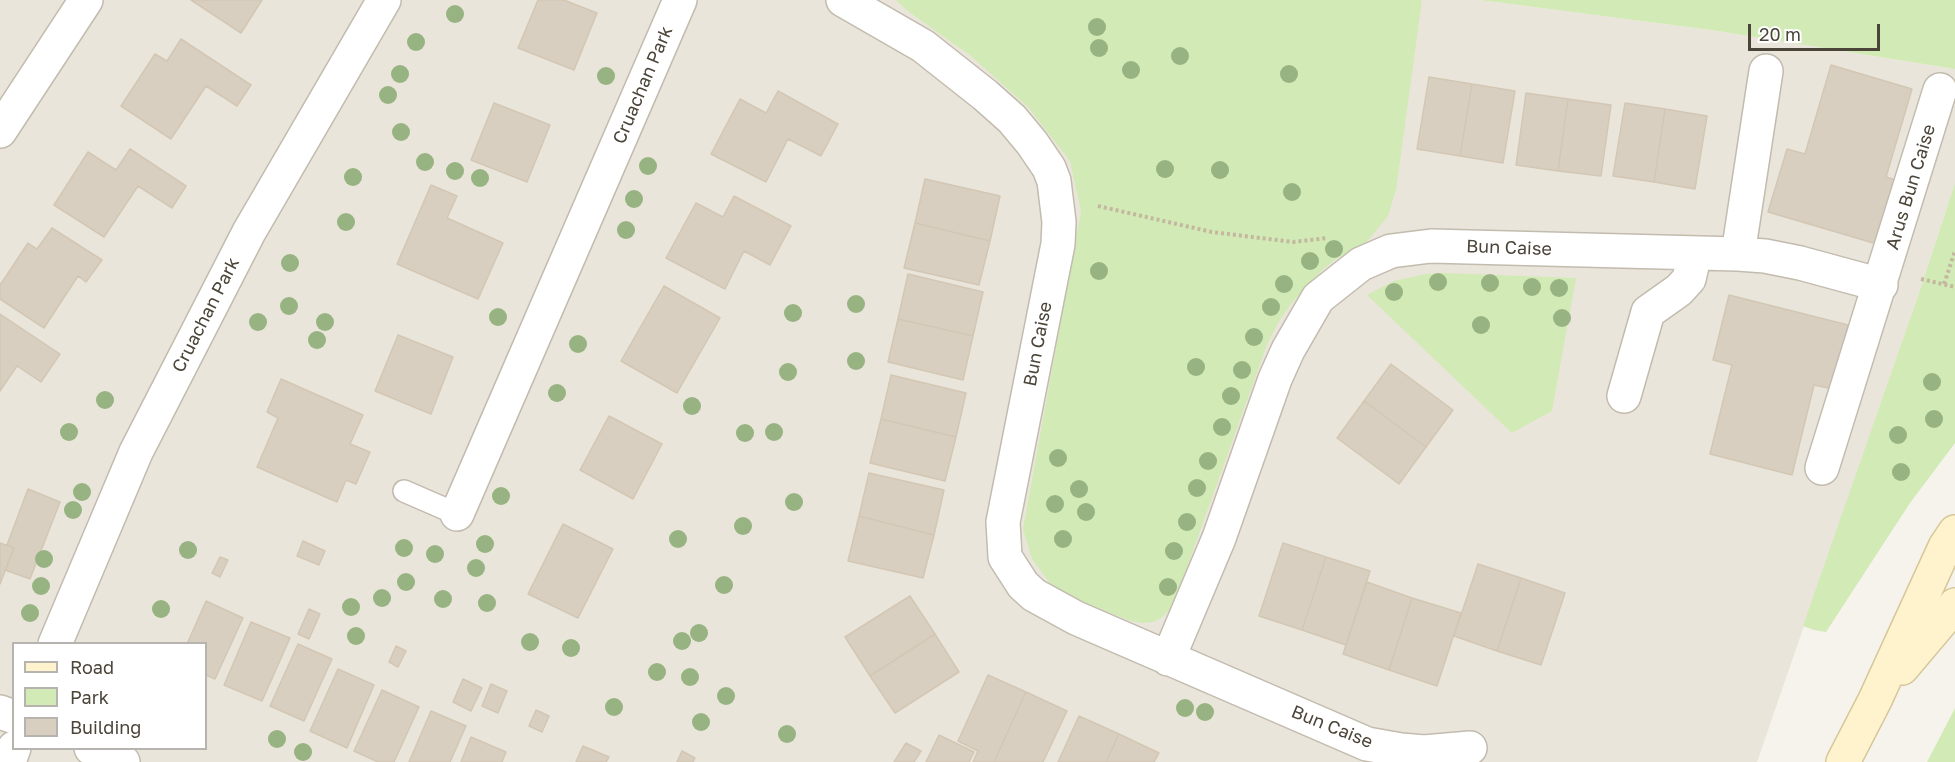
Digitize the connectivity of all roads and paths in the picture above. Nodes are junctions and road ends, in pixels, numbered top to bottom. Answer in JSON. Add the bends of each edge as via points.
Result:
{"nodes":[{"id":1,"x":86,"y":0,"type":"edge"},
{"id":2,"x":384,"y":0,"type":"edge"},
{"id":3,"x":680,"y":0,"type":"edge"},
{"id":4,"x":843,"y":0,"type":"edge"},
{"id":5,"x":1766,"y":70,"type":"dead end"},
{"id":6,"x":1940,"y":90,"type":"dead end"},
{"id":7,"x":0,"y":131,"type":"edge"},
{"id":8,"x":1057,"y":195,"type":"junction"},
{"id":9,"x":1328,"y":238,"type":"dead end"},
{"id":10,"x":1955,"y":251,"type":"edge"},
{"id":11,"x":1684,"y":253,"type":"junction"},
{"id":12,"x":1738,"y":254,"type":"junction"},
{"id":13,"x":1944,"y":284,"type":"dead end"},
{"id":14,"x":1881,"y":285,"type":"junction"},
{"id":15,"x":1624,"y":396,"type":"dead end"},
{"id":16,"x":1822,"y":468,"type":"dead end"},
{"id":17,"x":404,"y":491,"type":"dead end"},
{"id":18,"x":457,"y":514,"type":"joint"},
{"id":19,"x":1955,"y":532,"type":"edge"},
{"id":20,"x":1955,"y":605,"type":"edge"},
{"id":21,"x":56,"y":642,"type":"edge"},
{"id":22,"x":1168,"y":659,"type":"junction"},
{"id":23,"x":1875,"y":699,"type":"junction"},
{"id":24,"x":1470,"y":748,"type":"dead end"},
{"id":25,"x":96,"y":750,"type":"edge"},
{"id":26,"x":123,"y":762,"type":"edge"},
{"id":27,"x":1843,"y":762,"type":"edge"}],
"edges":[{"from":1,"to":7,"type":"street"},
{"from":2,"to":21,"type":"street","name":"Cruachan Park","via":[[249,232],[136,452]]},
{"from":3,"to":18,"type":"street","name":"Cruachan Park"},
{"from":4,"to":8,"type":"street","name":"Bun Caise","via":[[923,46],[1012,118],[1049,168]]},
{"from":5,"to":12,"type":"street"},
{"from":6,"to":14,"type":"street","name":"Arus Bun Caise"},
{"from":8,"to":9,"type":"path","via":[[1212,232],[1293,242]]},
{"from":8,"to":22,"type":"street","name":"Bun Caise","via":[[1058,244],[1003,522],[1005,557],[1034,595]]},
{"from":10,"to":13,"type":"path"},
{"from":11,"to":12,"type":"street"},
{"from":11,"to":15,"type":"street","via":[[1689,279],[1648,312]]},
{"from":11,"to":22,"type":"street","name":"Bun Caise","via":[[1431,246],[1391,251],[1361,264],[1338,282],[1318,298],[1288,350],[1219,538]]},
{"from":12,"to":14,"type":"street","via":[[1800,263]]},
{"from":14,"to":16,"type":"street","name":"Arus Bun Caise"},
{"from":17,"to":18,"type":"lane","name":"Cruachan Park"},
{"from":19,"to":23,"type":"main road"},
{"from":20,"to":23,"type":"main road"},
{"from":22,"to":24,"type":"street","name":"Bun Caise","via":[[1367,744],[1424,752]]},
{"from":23,"to":27,"type":"main road"},
{"from":25,"to":26,"type":"street"}]}
